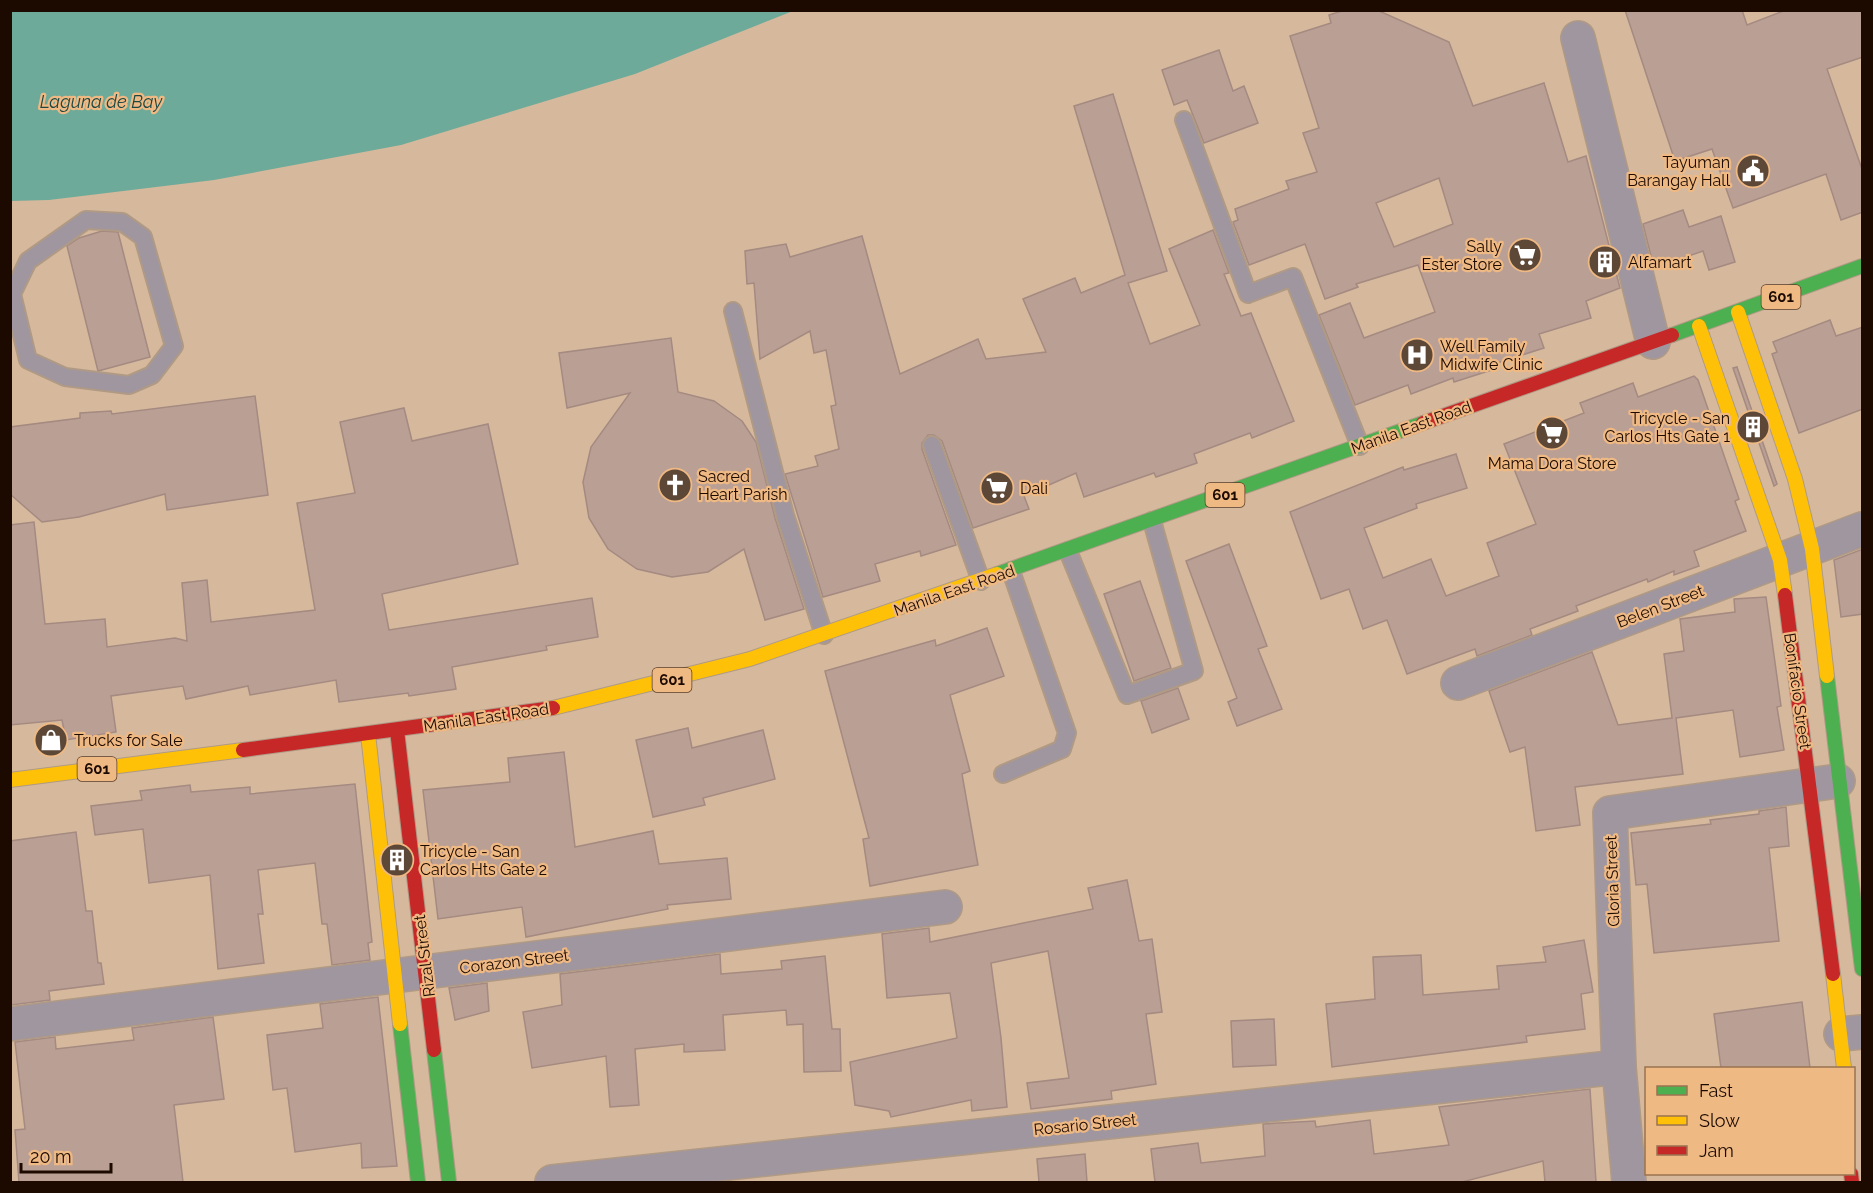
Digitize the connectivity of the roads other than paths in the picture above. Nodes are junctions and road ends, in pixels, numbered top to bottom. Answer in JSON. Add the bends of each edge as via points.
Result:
{"nodes":[{"id":1,"x":1578,"y":38,"type":"dead end"},
{"id":2,"x":1184,"y":120,"type":"dead end"},
{"id":3,"x":1863,"y":266,"type":"edge"},
{"id":4,"x":733,"y":311,"type":"dead end"},
{"id":5,"x":1738,"y":312,"type":"junction"},
{"id":6,"x":1699,"y":326,"type":"junction"},
{"id":7,"x":1653,"y":342,"type":"junction"},
{"id":8,"x":129,"y":385,"type":"joint"},
{"id":9,"x":932,"y":445,"type":"dead end"},
{"id":10,"x":1360,"y":446,"type":"junction"},
{"id":11,"x":1152,"y":521,"type":"junction"},
{"id":12,"x":1863,"y":530,"type":"edge"},
{"id":13,"x":1812,"y":549,"type":"junction"},
{"id":14,"x":1068,"y":550,"type":"junction"},
{"id":15,"x":1780,"y":560,"type":"junction"},
{"id":16,"x":1011,"y":571,"type":"junction"},
{"id":17,"x":981,"y":581,"type":"junction"},
{"id":18,"x":824,"y":635,"type":"junction"},
{"id":19,"x":1458,"y":683,"type":"dead end"},
{"id":20,"x":397,"y":730,"type":"junction"},
{"id":21,"x":368,"y":734,"type":"junction"},
{"id":22,"x":1003,"y":774,"type":"dead end"},
{"id":23,"x":10,"y":780,"type":"edge"},
{"id":24,"x":1826,"y":783,"type":"junction"},
{"id":25,"x":945,"y":907,"type":"dead end"},
{"id":26,"x":1863,"y":969,"type":"edge"},
{"id":27,"x":411,"y":974,"type":"junction"},
{"id":28,"x":10,"y":1024,"type":"edge"},
{"id":29,"x":1852,"y":1033,"type":"edge"},
{"id":30,"x":1619,"y":1067,"type":"junction"},
{"id":31,"x":1844,"y":1067,"type":"edge"},
{"id":32,"x":668,"y":1176,"type":"edge"},
{"id":33,"x":418,"y":1182,"type":"edge"},
{"id":34,"x":449,"y":1182,"type":"edge"},
{"id":35,"x":552,"y":1182,"type":"edge"},
{"id":36,"x":1629,"y":1182,"type":"edge"}],
"edges":[{"from":1,"to":7,"type":"street"},
{"from":2,"to":10,"type":"lane","via":[[1248,294],[1293,277]]},
{"from":3,"to":5,"type":"street","name":"Manila East Road","number":"601"},
{"from":4,"to":18,"type":"lane","via":[[785,515]]},
{"from":5,"to":6,"type":"street","name":"Manila East Road","number":"601"},
{"from":5,"to":13,"type":"street","name":"Bonifacio Street","via":[[1795,479]]},
{"from":6,"to":7,"type":"street","name":"Manila East Road","number":"601"},
{"from":6,"to":15,"type":"street","name":"Bonifacio Street"},
{"from":7,"to":10,"type":"street","name":"Manila East Road","number":"601"},
{"from":8,"to":8,"type":"lane","via":[[152,375],[174,346],[143,237],[122,222],[86,220],[28,261],[12,294],[28,360],[65,378]]},
{"from":9,"to":17,"type":"lane"},
{"from":10,"to":11,"type":"street","name":"Manila East Road","number":"601"},
{"from":11,"to":14,"type":"street","name":"Manila East Road","number":"601"},
{"from":11,"to":14,"type":"lane","via":[[1194,671],[1127,695]]},
{"from":12,"to":13,"type":"street","name":"Belen Street"},
{"from":13,"to":15,"type":"street","name":"Belen Street"},
{"from":13,"to":24,"type":"street","name":"Bonifacio Street"},
{"from":14,"to":16,"type":"street","name":"Manila East Road","number":"601"},
{"from":15,"to":19,"type":"street","name":"Belen Street"},
{"from":15,"to":24,"type":"street","name":"Bonifacio Street"},
{"from":16,"to":17,"type":"street","name":"Manila East Road","number":"601"},
{"from":16,"to":22,"type":"lane","via":[[1067,733],[1062,749]]},
{"from":17,"to":18,"type":"street","name":"Manila East Road","number":"601"},
{"from":18,"to":20,"type":"street","name":"Manila East Road","number":"601","via":[[704,672],[566,706]]},
{"from":20,"to":21,"type":"street","name":"Manila East Road","number":"601"},
{"from":20,"to":27,"type":"street","name":"Rizal Street"},
{"from":21,"to":23,"type":"street","name":"Manila East Road","number":"601"},
{"from":21,"to":27,"type":"street","name":"Rizal Street"},
{"from":24,"to":26,"type":"street","name":"Bonifacio Street"},
{"from":24,"to":29,"type":"street","name":"Bonifacio Street"},
{"from":24,"to":30,"type":"street","name":"Gloria Street","via":[[1610,813]]},
{"from":25,"to":27,"type":"street","name":"Corazon Street"},
{"from":27,"to":28,"type":"street","name":"Corazon Street"},
{"from":27,"to":33,"type":"street","name":"Rizal Street"},
{"from":27,"to":34,"type":"street","name":"Rizal Street"},
{"from":29,"to":31,"type":"street","name":"Bonifacio Street"},
{"from":30,"to":32,"type":"street","name":"Rosario Street"},
{"from":30,"to":36,"type":"street","name":"Gloria Street"},
{"from":32,"to":35,"type":"street","name":"Rosario Street"}]}
